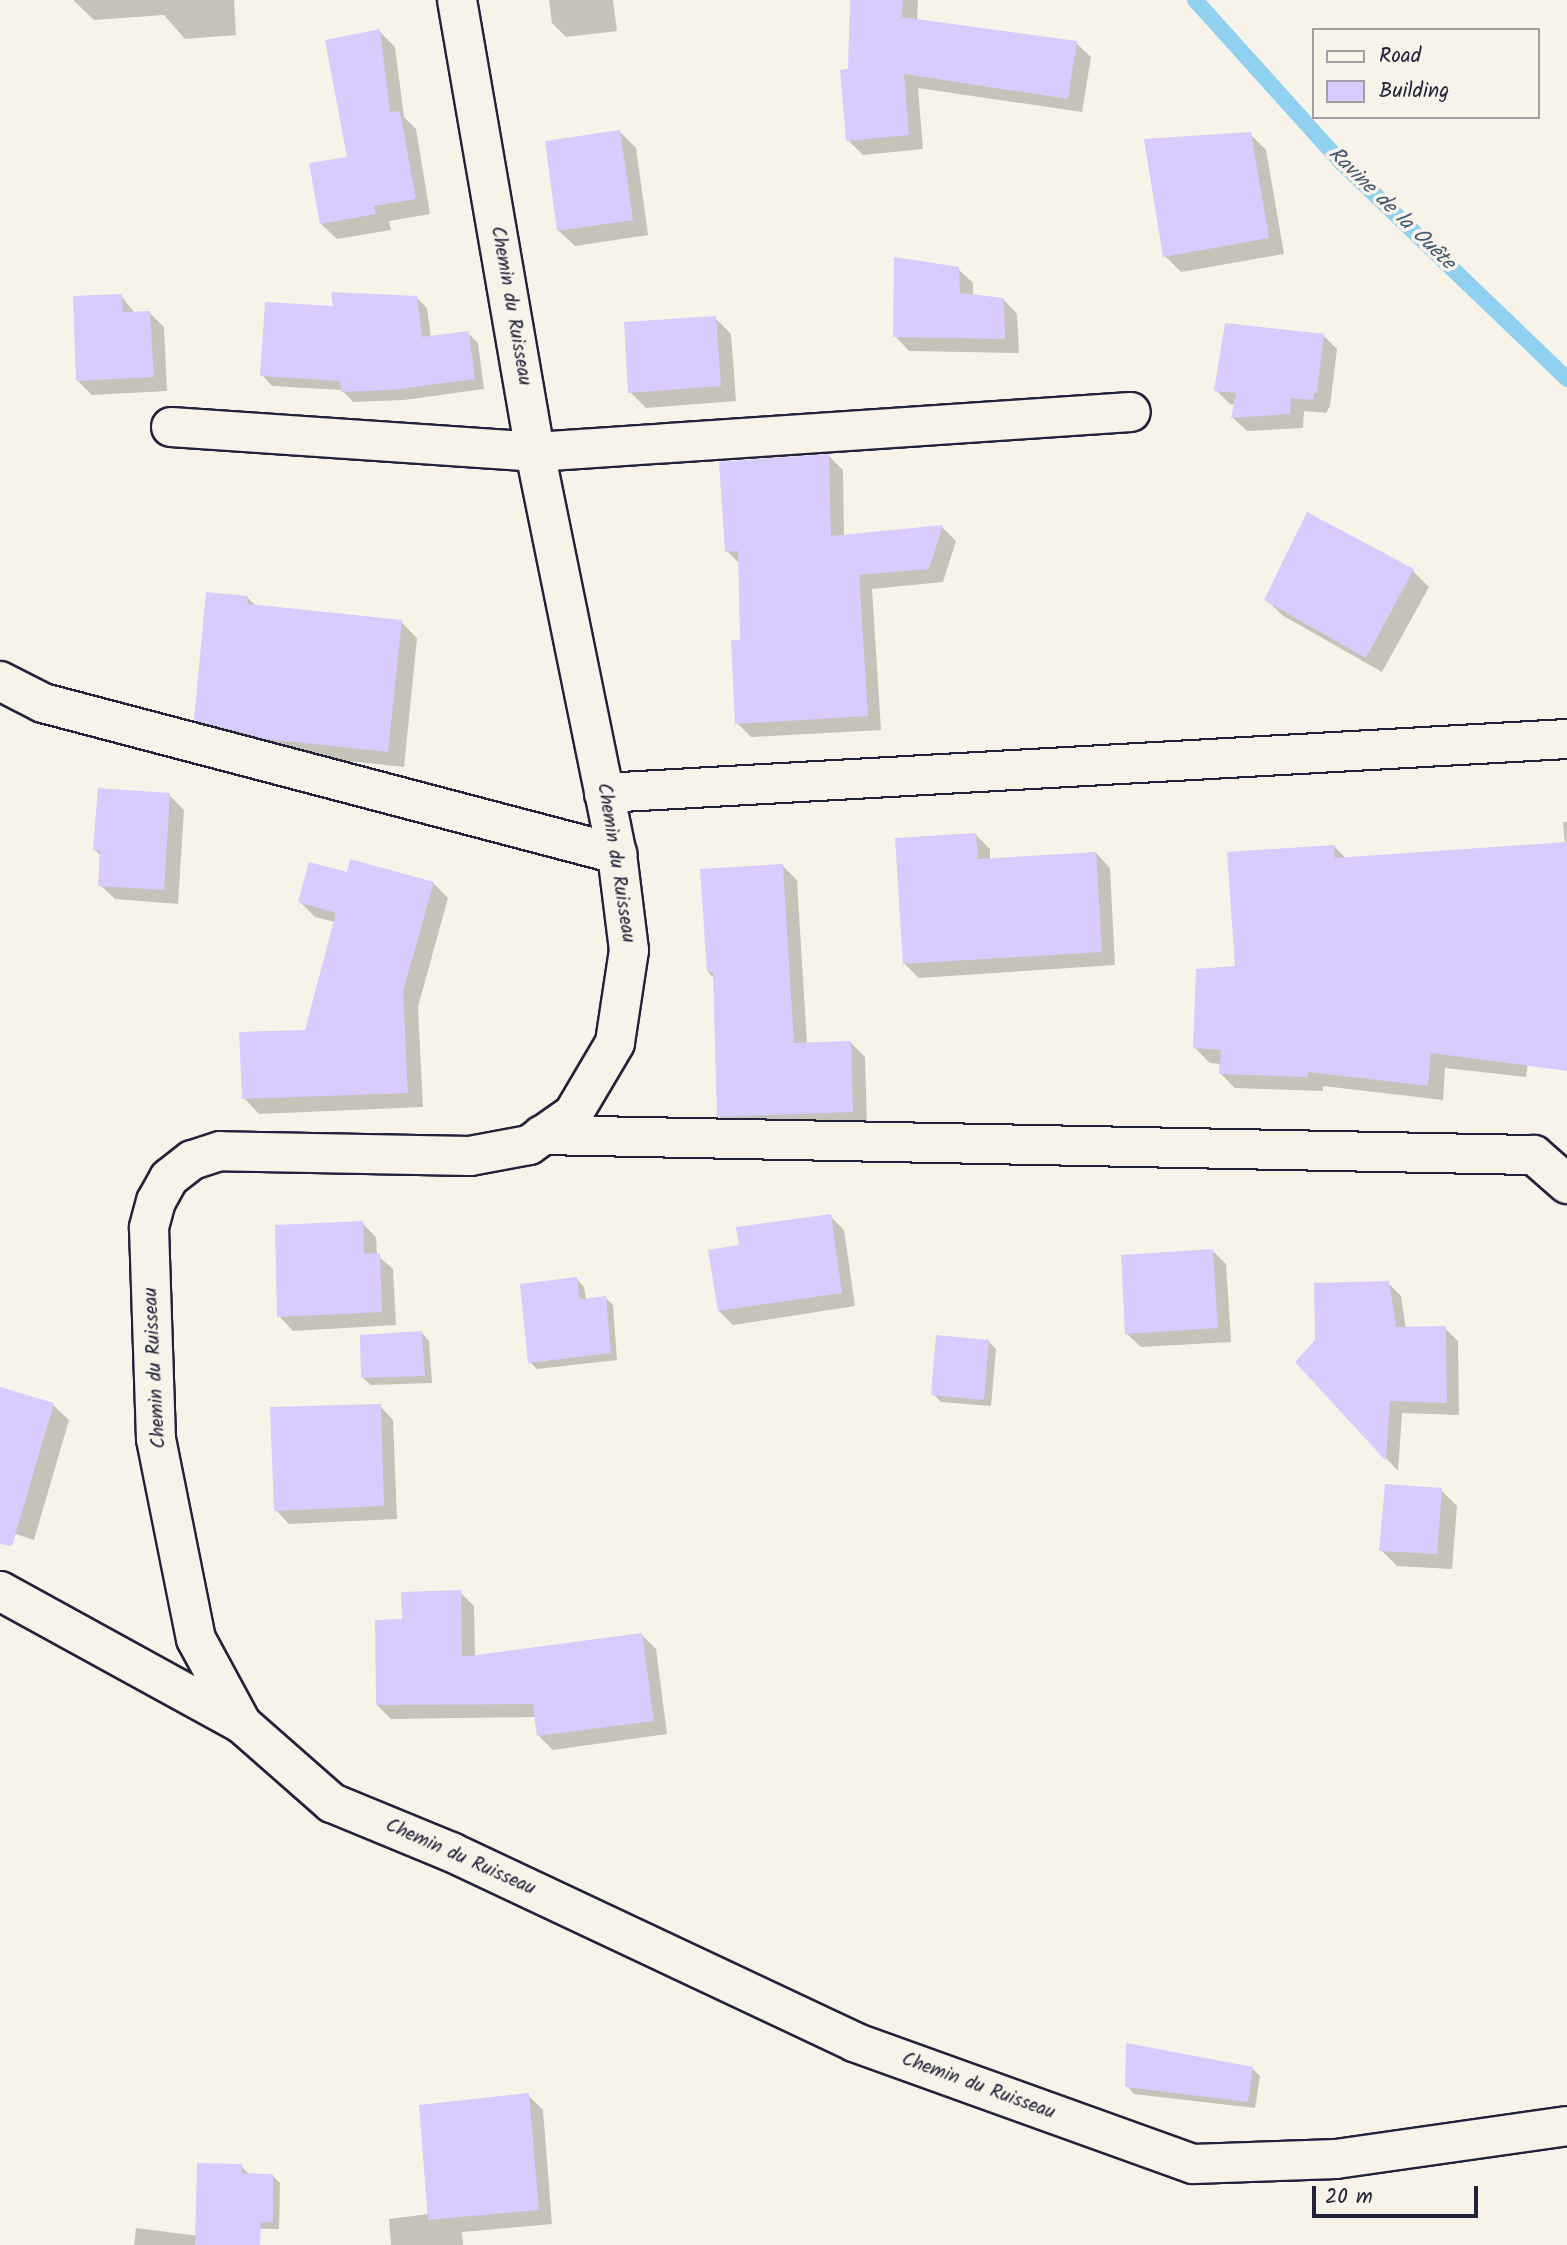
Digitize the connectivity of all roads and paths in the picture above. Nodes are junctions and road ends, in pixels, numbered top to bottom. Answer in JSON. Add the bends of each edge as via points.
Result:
{"nodes":[{"id":1,"x":457,"y":0,"type":"edge"},
{"id":2,"x":1131,"y":412,"type":"dead end"},
{"id":3,"x":171,"y":426,"type":"dead end"},
{"id":4,"x":535,"y":452,"type":"junction"},
{"id":5,"x":0,"y":681,"type":"edge"},
{"id":6,"x":1567,"y":739,"type":"edge"},
{"id":7,"x":604,"y":793,"type":"junction"},
{"id":8,"x":617,"y":855,"type":"junction"},
{"id":9,"x":542,"y":1135,"type":"junction"},
{"id":10,"x":1567,"y":1184,"type":"edge"},
{"id":11,"x":0,"y":1591,"type":"edge"},
{"id":12,"x":242,"y":1724,"type":"junction"},
{"id":13,"x":1567,"y":2126,"type":"edge"}],
"edges":[{"from":1,"to":4,"type":"street","name":"Chemin du Ruisseau"},
{"from":2,"to":4,"type":"street"},
{"from":3,"to":4,"type":"street"},
{"from":4,"to":7,"type":"street","name":"Chemin du Ruisseau"},
{"from":5,"to":8,"type":"street","via":[[43,703]]},
{"from":6,"to":7,"type":"street"},
{"from":7,"to":8,"type":"street","name":"Chemin du Ruisseau"},
{"from":8,"to":9,"type":"street","name":"Chemin du Ruisseau","via":[[629,950],[615,1043],[573,1114]]},
{"from":9,"to":10,"type":"street","via":[[1534,1155]]},
{"from":9,"to":12,"type":"street","name":"Chemin du Ruisseau","via":[[529,1145],[470,1156],[220,1151],[192,1160],[169,1178],[156,1201],[149,1228],[156,1439],[196,1639]]},
{"from":11,"to":12,"type":"street"},
{"from":12,"to":13,"type":"street","name":"Chemin du Ruisseau","via":[[332,1802],[451,1852],[855,2042],[1193,2164],[1336,2159]]}]}
